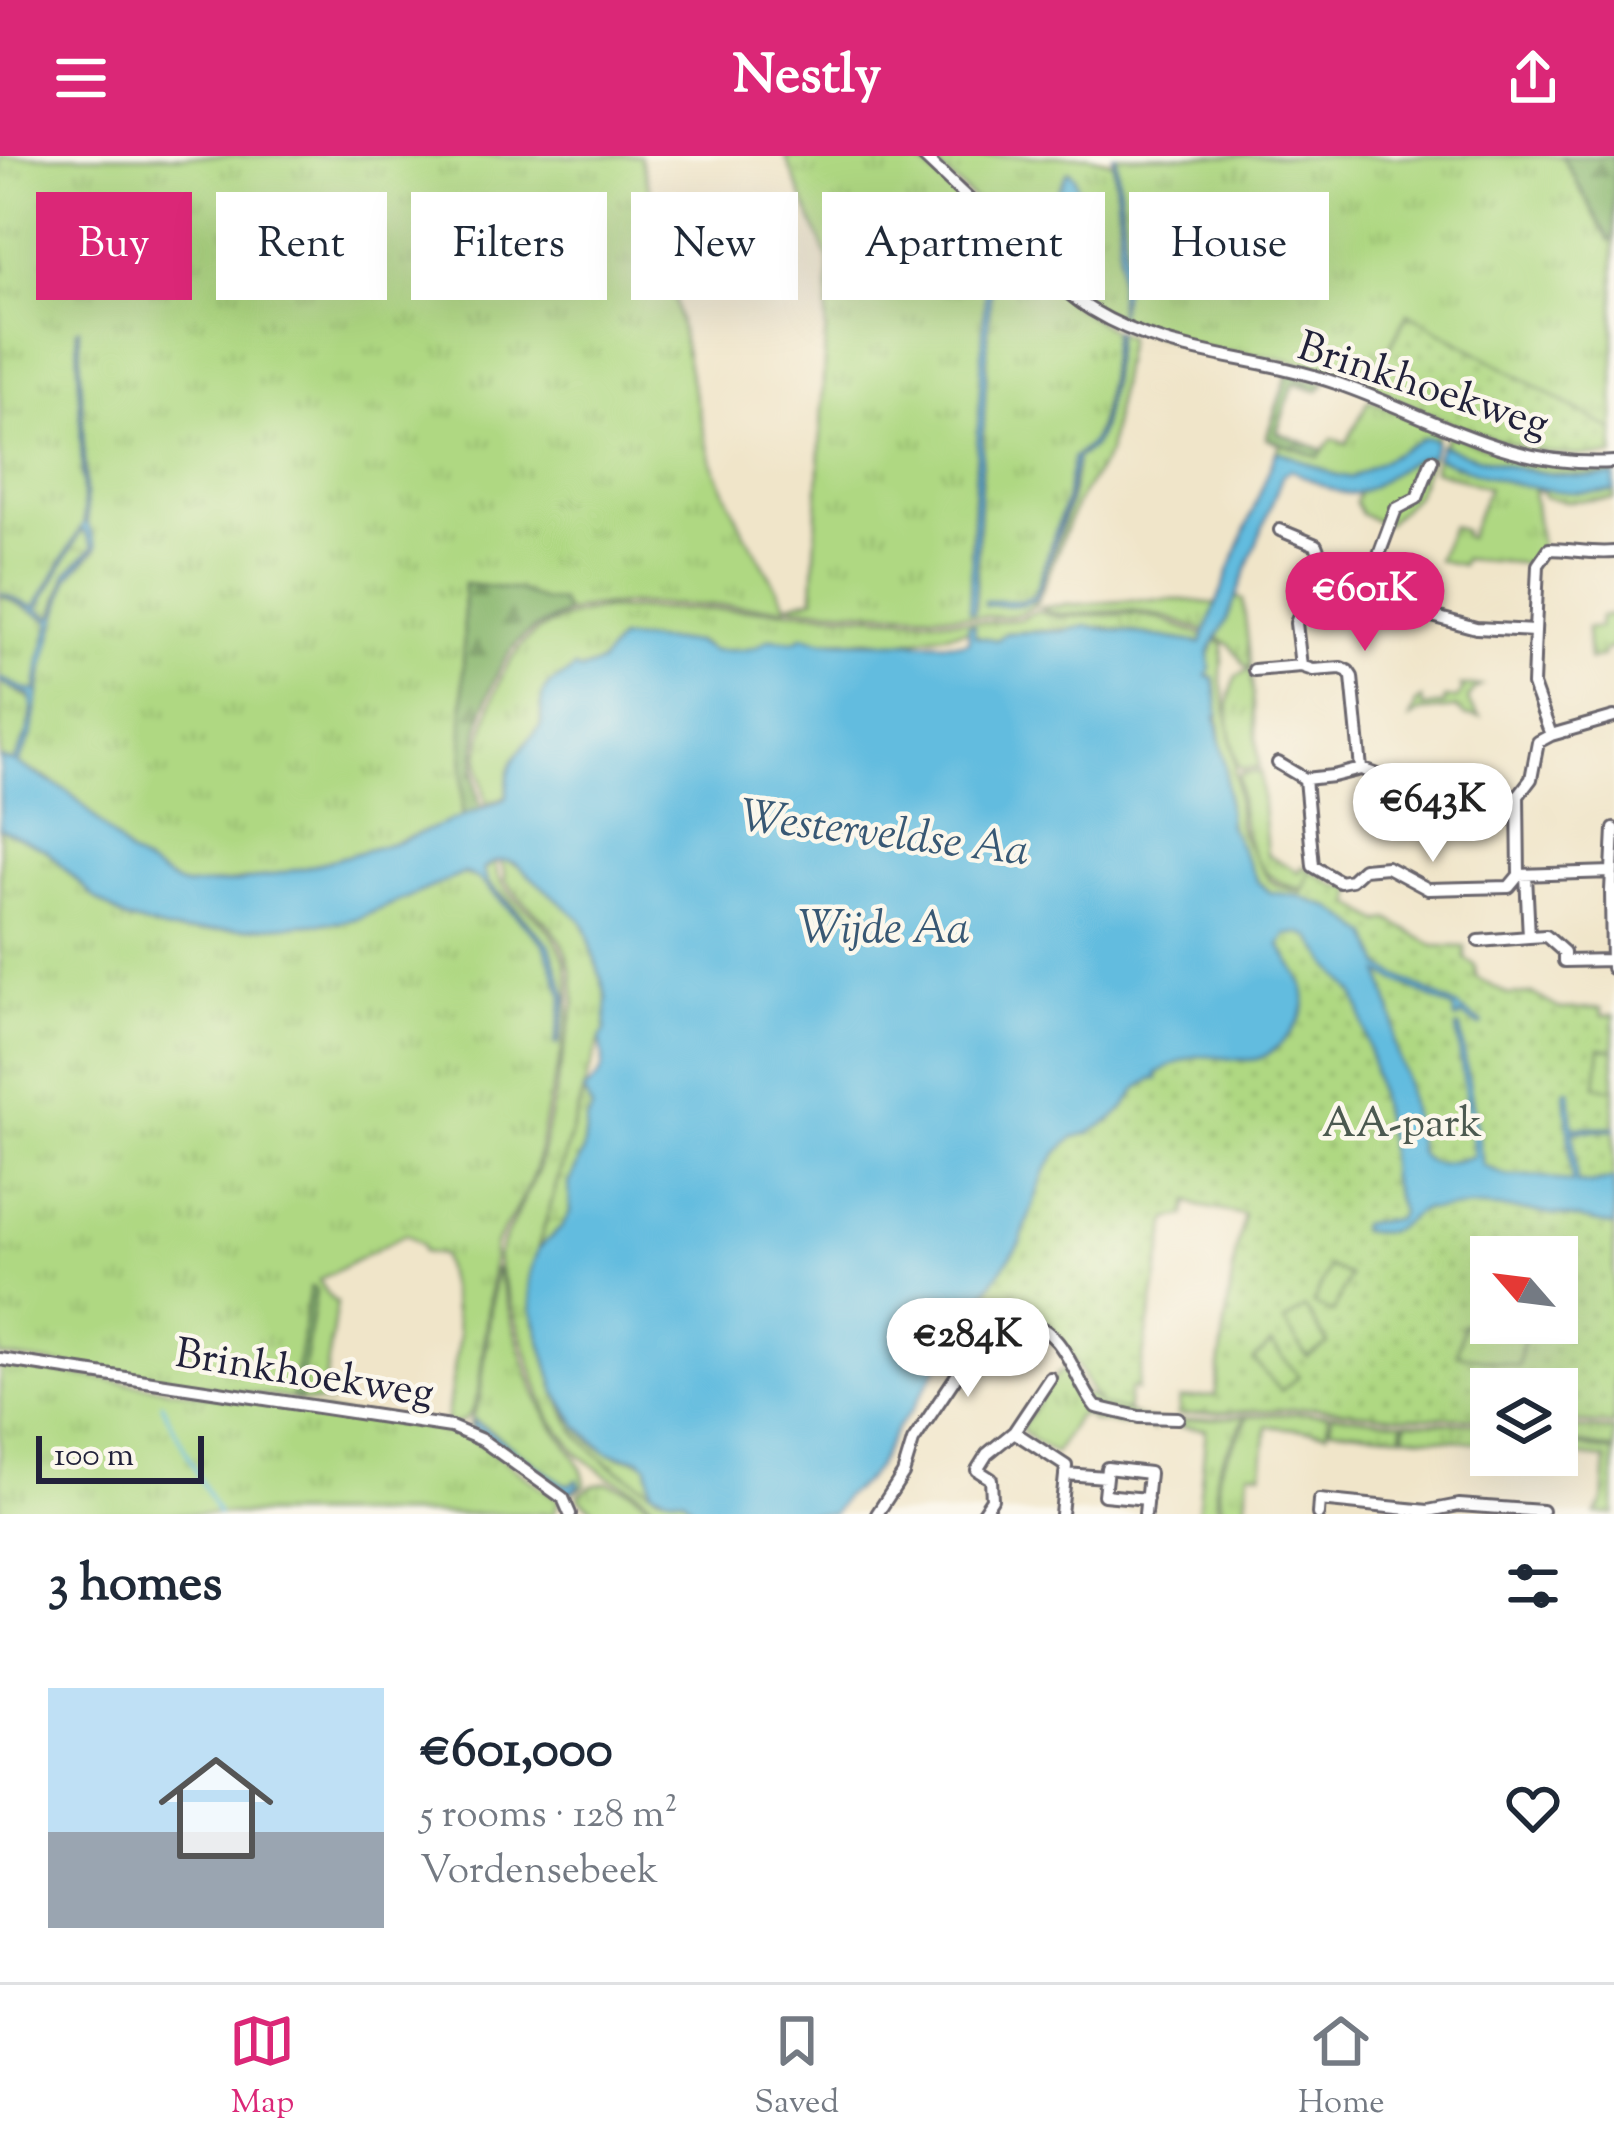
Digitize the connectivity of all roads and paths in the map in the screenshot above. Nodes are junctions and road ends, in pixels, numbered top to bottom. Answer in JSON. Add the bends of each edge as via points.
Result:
{"nodes":[{"id":1,"x":923,"y":156,"type":"edge"},
{"id":2,"x":1432,"y":460,"type":"dead end"},
{"id":3,"x":1614,"y":462,"type":"edge"},
{"id":4,"x":1280,"y":530,"type":"dead end"},
{"id":5,"x":1614,"y":552,"type":"edge"},
{"id":6,"x":1322,"y":560,"type":"junction"},
{"id":7,"x":1369,"y":579,"type":"junction"},
{"id":8,"x":1362,"y":600,"type":"junction"},
{"id":9,"x":1303,"y":606,"type":"junction"},
{"id":10,"x":1535,"y":632,"type":"junction"},
{"id":11,"x":1301,"y":665,"type":"junction"},
{"id":12,"x":1254,"y":670,"type":"dead end"},
{"id":13,"x":1614,"y":717,"type":"edge"},
{"id":14,"x":1551,"y":735,"type":"junction"},
{"id":15,"x":1278,"y":764,"type":"dead end"},
{"id":16,"x":1361,"y":769,"type":"junction"},
{"id":17,"x":1305,"y":779,"type":"junction"},
{"id":18,"x":1518,"y":796,"type":"junction"},
{"id":19,"x":1614,"y":829,"type":"edge"},
{"id":20,"x":1612,"y":872,"type":"edge"},
{"id":21,"x":1523,"y":875,"type":"junction"},
{"id":22,"x":1529,"y":937,"type":"junction"},
{"id":23,"x":1479,"y":941,"type":"dead end"},
{"id":24,"x":1613,"y":964,"type":"edge"},
{"id":25,"x":0,"y":1360,"type":"edge"},
{"id":26,"x":1050,"y":1378,"type":"dead end"},
{"id":27,"x":1178,"y":1418,"type":"dead end"},
{"id":28,"x":1014,"y":1432,"type":"junction"},
{"id":29,"x":1065,"y":1474,"type":"junction"},
{"id":30,"x":1106,"y":1478,"type":"junction"},
{"id":31,"x":1147,"y":1499,"type":"junction"},
{"id":32,"x":1542,"y":1511,"type":"edge"},
{"id":33,"x":1441,"y":1512,"type":"edge"},
{"id":34,"x":570,"y":1514,"type":"edge"},
{"id":35,"x":877,"y":1514,"type":"edge"},
{"id":36,"x":982,"y":1514,"type":"edge"},
{"id":37,"x":1061,"y":1514,"type":"edge"},
{"id":38,"x":1145,"y":1514,"type":"edge"},
{"id":39,"x":1318,"y":1514,"type":"edge"}],
"edges":[{"from":1,"to":3,"type":"street","name":"Brinkhoekweg","via":[[1065,290],[1132,331],[1336,383],[1500,449],[1554,462]]},
{"from":2,"to":7,"type":"street","via":[[1417,498],[1396,509]]},
{"from":4,"to":6,"type":"street","via":[[1316,544]]},
{"from":5,"to":10,"type":"street","via":[[1550,549],[1538,565]]},
{"from":6,"to":7,"type":"street"},
{"from":6,"to":9,"type":"street"},
{"from":7,"to":8,"type":"street"},
{"from":8,"to":9,"type":"street"},
{"from":8,"to":10,"type":"street","via":[[1378,610]]},
{"from":9,"to":11,"type":"street","via":[[1296,622]]},
{"from":10,"to":14,"type":"street","via":[[1533,685]]},
{"from":11,"to":12,"type":"street"},
{"from":11,"to":16,"type":"street","via":[[1348,670]]},
{"from":13,"to":14,"type":"street"},
{"from":14,"to":18,"type":"street","via":[[1538,742],[1531,779]]},
{"from":15,"to":17,"type":"street"},
{"from":16,"to":17,"type":"street"},
{"from":16,"to":18,"type":"street","via":[[1384,777],[1437,775],[1471,794]]},
{"from":17,"to":21,"type":"street","via":[[1312,866],[1340,882],[1363,868],[1388,867],[1428,889],[1509,886]]},
{"from":18,"to":21,"type":"street"},
{"from":19,"to":20,"type":"street"},
{"from":20,"to":21,"type":"street"},
{"from":20,"to":24,"type":"street"},
{"from":21,"to":22,"type":"street"},
{"from":22,"to":23,"type":"street"},
{"from":22,"to":24,"type":"street","via":[[1546,936],[1564,961]]},
{"from":25,"to":34,"type":"street","name":"Brinkhoekweg","via":[[451,1427],[563,1498]]},
{"from":26,"to":28,"type":"street"},
{"from":27,"to":35,"type":"street","via":[[1096,1407],[1048,1333],[1000,1320],[913,1441]]},
{"from":28,"to":29,"type":"street","via":[[1066,1466]]},
{"from":28,"to":36,"type":"street","via":[[977,1470],[991,1479]]},
{"from":29,"to":30,"type":"street"},
{"from":29,"to":37,"type":"street"},
{"from":30,"to":31,"type":"street","via":[[1104,1495]]},
{"from":30,"to":31,"type":"street","via":[[1107,1468],[1149,1473]]},
{"from":31,"to":38,"type":"street"},
{"from":32,"to":33,"type":"street","via":[[1459,1505]]},
{"from":33,"to":39,"type":"street","via":[[1319,1500]]}]}
